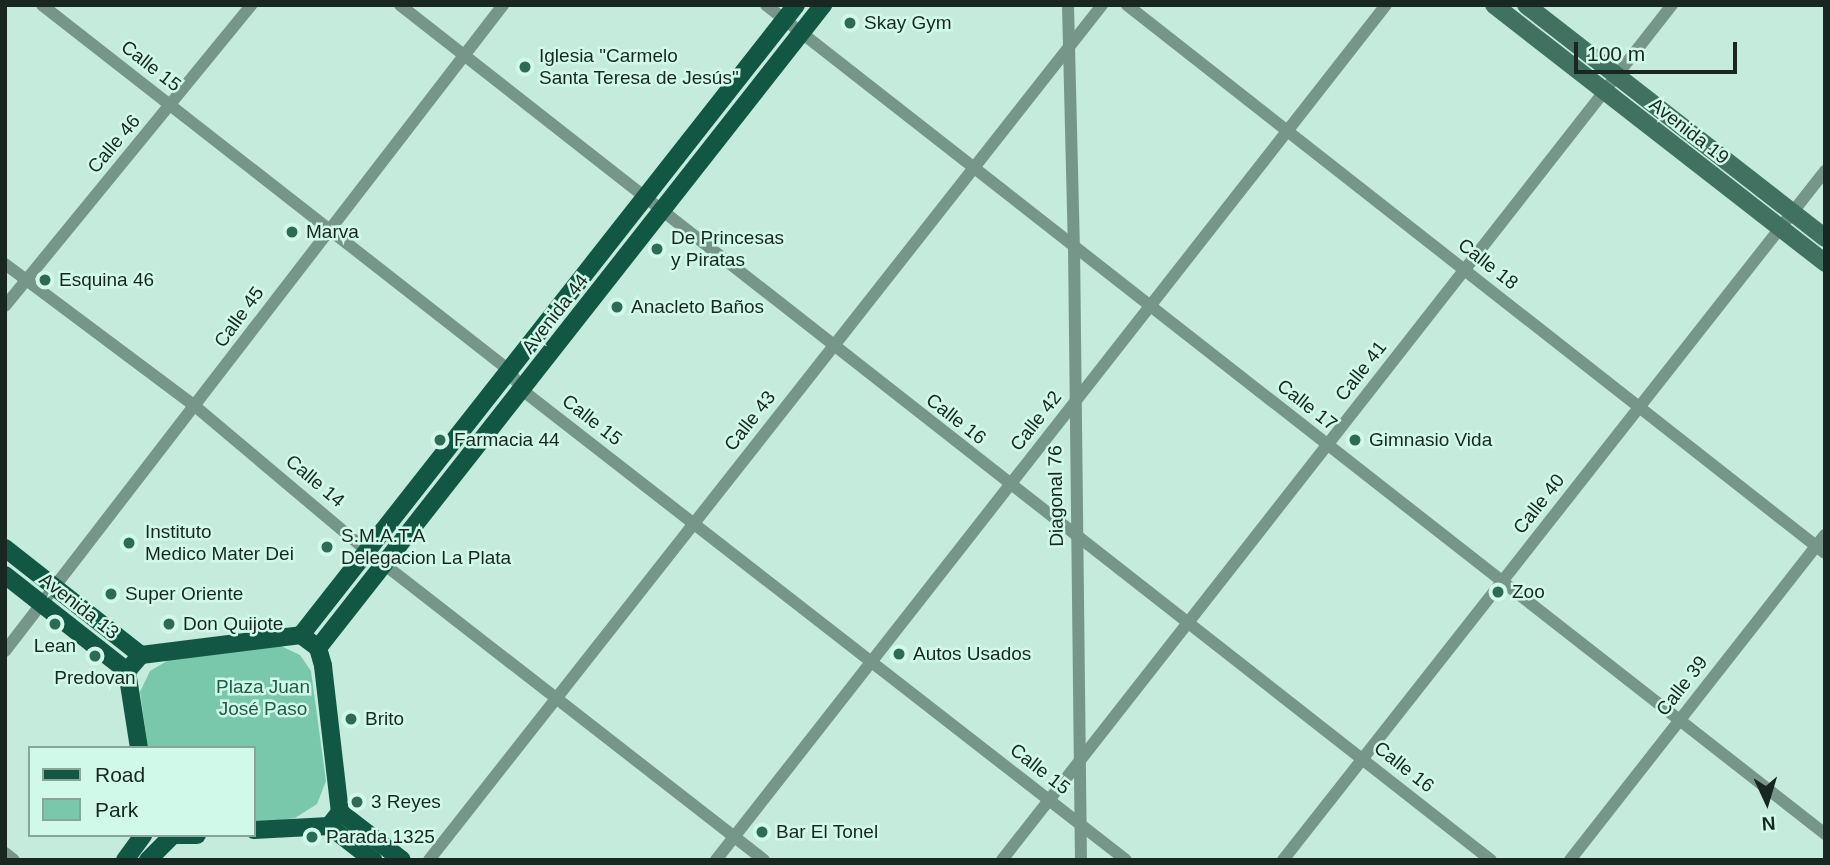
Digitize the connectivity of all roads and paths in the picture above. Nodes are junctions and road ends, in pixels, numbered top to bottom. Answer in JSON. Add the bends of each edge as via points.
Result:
{"nodes":[{"id":1,"x":42,"y":5,"type":"edge"},
{"id":2,"x":251,"y":5,"type":"edge"},
{"id":3,"x":400,"y":5,"type":"edge"},
{"id":4,"x":503,"y":5,"type":"edge"},
{"id":5,"x":766,"y":5,"type":"edge"},
{"id":6,"x":796,"y":5,"type":"edge"},
{"id":7,"x":823,"y":5,"type":"edge"},
{"id":8,"x":1068,"y":5,"type":"edge"},
{"id":9,"x":1102,"y":5,"type":"edge"},
{"id":10,"x":1127,"y":5,"type":"edge"},
{"id":11,"x":1386,"y":5,"type":"edge"},
{"id":12,"x":1494,"y":5,"type":"edge"},
{"id":13,"x":1527,"y":5,"type":"edge"},
{"id":14,"x":1672,"y":5,"type":"edge"},
{"id":15,"x":785,"y":20,"type":"junction"},
{"id":16,"x":802,"y":33,"type":"junction"},
{"id":17,"x":1068,"y":49,"type":"junction"},
{"id":18,"x":463,"y":56,"type":"junction"},
{"id":19,"x":1617,"y":76,"type":"junction"},
{"id":20,"x":1604,"y":92,"type":"junction"},
{"id":21,"x":171,"y":106,"type":"junction"},
{"id":22,"x":1287,"y":131,"type":"junction"},
{"id":23,"x":974,"y":168,"type":"junction"},
{"id":24,"x":1825,"y":172,"type":"edge"},
{"id":25,"x":644,"y":199,"type":"junction"},
{"id":26,"x":1793,"y":212,"type":"junction"},
{"id":27,"x":661,"y":213,"type":"junction"},
{"id":28,"x":1780,"y":228,"type":"junction"},
{"id":29,"x":328,"y":229,"type":"junction"},
{"id":30,"x":1825,"y":238,"type":"edge"},
{"id":31,"x":1074,"y":246,"type":"junction"},
{"id":32,"x":1825,"y":263,"type":"edge"},
{"id":33,"x":5,"y":264,"type":"edge"},
{"id":34,"x":1464,"y":270,"type":"junction"},
{"id":35,"x":26,"y":279,"type":"junction"},
{"id":36,"x":5,"y":306,"type":"edge"},
{"id":37,"x":1150,"y":306,"type":"junction"},
{"id":38,"x":833,"y":346,"type":"junction"},
{"id":39,"x":509,"y":370,"type":"junction"},
{"id":40,"x":522,"y":390,"type":"junction"},
{"id":41,"x":1074,"y":404,"type":"junction"},
{"id":42,"x":196,"y":407,"type":"junction"},
{"id":43,"x":1639,"y":407,"type":"junction"},
{"id":44,"x":1327,"y":445,"type":"junction"},
{"id":45,"x":1010,"y":485,"type":"junction"},
{"id":46,"x":694,"y":523,"type":"junction"},
{"id":47,"x":1076,"y":534,"type":"junction"},
{"id":48,"x":1823,"y":545,"type":"edge"},
{"id":49,"x":5,"y":548,"type":"edge"},
{"id":50,"x":367,"y":551,"type":"junction"},
{"id":51,"x":384,"y":564,"type":"junction"},
{"id":52,"x":5,"y":575,"type":"edge"},
{"id":53,"x":1502,"y":582,"type":"junction"},
{"id":54,"x":56,"y":587,"type":"junction"},
{"id":55,"x":42,"y":604,"type":"junction"},
{"id":56,"x":1187,"y":623,"type":"junction"},
{"id":57,"x":301,"y":635,"type":"junction"},
{"id":58,"x":318,"y":648,"type":"junction"},
{"id":59,"x":5,"y":651,"type":"edge"},
{"id":60,"x":141,"y":655,"type":"junction"},
{"id":61,"x":872,"y":662,"type":"junction"},
{"id":62,"x":127,"y":671,"type":"junction"},
{"id":63,"x":556,"y":698,"type":"junction"},
{"id":64,"x":1679,"y":720,"type":"junction"},
{"id":65,"x":139,"y":746,"type":"edge"},
{"id":66,"x":1362,"y":759,"type":"junction"},
{"id":67,"x":1080,"y":760,"type":"junction"},
{"id":68,"x":1049,"y":800,"type":"junction"},
{"id":69,"x":335,"y":819,"type":"junction"},
{"id":70,"x":1080,"y":824,"type":"junction"},
{"id":71,"x":256,"y":830,"type":"edge"},
{"id":72,"x":1825,"y":835,"type":"edge"},
{"id":73,"x":142,"y":837,"type":"edge"},
{"id":74,"x":168,"y":837,"type":"edge"},
{"id":75,"x":734,"y":837,"type":"junction"},
{"id":76,"x":5,"y":853,"type":"edge"},
{"id":77,"x":14,"y":860,"type":"edge"},
{"id":78,"x":125,"y":860,"type":"edge"},
{"id":79,"x":148,"y":860,"type":"edge"},
{"id":80,"x":373,"y":860,"type":"edge"},
{"id":81,"x":402,"y":860,"type":"edge"},
{"id":82,"x":429,"y":860,"type":"edge"},
{"id":83,"x":716,"y":860,"type":"edge"},
{"id":84,"x":764,"y":860,"type":"edge"},
{"id":85,"x":1002,"y":860,"type":"edge"},
{"id":86,"x":1081,"y":860,"type":"edge"},
{"id":87,"x":1126,"y":860,"type":"edge"},
{"id":88,"x":1283,"y":860,"type":"edge"},
{"id":89,"x":1491,"y":860,"type":"edge"},
{"id":90,"x":1570,"y":860,"type":"edge"}],
"edges":[{"from":1,"to":21,"type":"street","name":"Calle 15"},
{"from":2,"to":21,"type":"street","name":"Calle 46"},
{"from":3,"to":18,"type":"street","name":"Calle 16"},
{"from":4,"to":18,"type":"street","name":"Calle 45"},
{"from":5,"to":15,"type":"street","name":"Calle 17"},
{"from":6,"to":15,"type":"main road","name":"Avenida 44"},
{"from":7,"to":16,"type":"main road","name":"Avenida 44"},
{"from":8,"to":17,"type":"street","name":"Diagonal 76"},
{"from":9,"to":17,"type":"street","name":"Calle 43"},
{"from":10,"to":22,"type":"street","name":"Calle 18"},
{"from":11,"to":22,"type":"street","name":"Calle 42"},
{"from":12,"to":20,"type":"main road","name":"Avenida 19"},
{"from":13,"to":19,"type":"main road","name":"Avenida 19"},
{"from":14,"to":19,"type":"street","name":"Calle 41"},
{"from":15,"to":16,"type":"street","name":"Calle 17"},
{"from":15,"to":25,"type":"main road","name":"Avenida 44"},
{"from":16,"to":23,"type":"street","name":"Calle 17"},
{"from":16,"to":27,"type":"main road","name":"Avenida 44"},
{"from":17,"to":23,"type":"street","name":"Calle 43"},
{"from":17,"to":31,"type":"street","name":"Diagonal 76"},
{"from":18,"to":25,"type":"street","name":"Calle 16"},
{"from":18,"to":29,"type":"street","name":"Calle 45"},
{"from":19,"to":20,"type":"street","name":"Calle 41"},
{"from":19,"to":26,"type":"main road","name":"Avenida 19"},
{"from":20,"to":28,"type":"main road","name":"Avenida 19"},
{"from":20,"to":34,"type":"street","name":"Calle 41"},
{"from":21,"to":29,"type":"street","name":"Calle 15"},
{"from":21,"to":35,"type":"street","name":"Calle 46"},
{"from":22,"to":34,"type":"street","name":"Calle 18"},
{"from":22,"to":37,"type":"street","name":"Calle 42"},
{"from":23,"to":31,"type":"street","name":"Calle 17"},
{"from":23,"to":38,"type":"street","name":"Calle 43"},
{"from":24,"to":26,"type":"street","name":"Calle 40"},
{"from":25,"to":27,"type":"street","name":"Calle 16"},
{"from":25,"to":39,"type":"main road","name":"Avenida 44"},
{"from":26,"to":28,"type":"street","name":"Calle 40"},
{"from":26,"to":30,"type":"main road","name":"Avenida 19"},
{"from":27,"to":38,"type":"street","name":"Calle 16"},
{"from":27,"to":40,"type":"main road","name":"Avenida 44"},
{"from":28,"to":32,"type":"main road","name":"Avenida 19"},
{"from":28,"to":43,"type":"street","name":"Calle 40"},
{"from":29,"to":39,"type":"street","name":"Calle 15"},
{"from":29,"to":42,"type":"street","name":"Calle 45"},
{"from":31,"to":37,"type":"street","name":"Calle 17"},
{"from":31,"to":41,"type":"street","name":"Diagonal 76"},
{"from":33,"to":35,"type":"street","name":"Calle 14"},
{"from":34,"to":43,"type":"street","name":"Calle 18"},
{"from":34,"to":44,"type":"street","name":"Calle 41"},
{"from":35,"to":36,"type":"street","name":"Calle 46"},
{"from":35,"to":42,"type":"street","name":"Calle 14"},
{"from":37,"to":41,"type":"street","name":"Calle 42"},
{"from":37,"to":44,"type":"street","name":"Calle 17"},
{"from":38,"to":45,"type":"street","name":"Calle 16"},
{"from":38,"to":46,"type":"street","name":"Calle 43"},
{"from":39,"to":40,"type":"street","name":"Calle 15"},
{"from":39,"to":50,"type":"main road","name":"Avenida 44"},
{"from":40,"to":46,"type":"street","name":"Calle 15"},
{"from":40,"to":51,"type":"main road","name":"Avenida 44"},
{"from":41,"to":45,"type":"street","name":"Calle 42"},
{"from":41,"to":47,"type":"street","name":"Diagonal 76"},
{"from":42,"to":50,"type":"street","name":"Calle 14"},
{"from":42,"to":54,"type":"street","name":"Calle 45"},
{"from":43,"to":48,"type":"street","name":"Calle 18"},
{"from":43,"to":53,"type":"street","name":"Calle 40"},
{"from":44,"to":53,"type":"street","name":"Calle 17"},
{"from":44,"to":56,"type":"street","name":"Calle 41"},
{"from":45,"to":47,"type":"street","name":"Calle 16"},
{"from":45,"to":61,"type":"street","name":"Calle 42"},
{"from":46,"to":61,"type":"street","name":"Calle 15"},
{"from":46,"to":63,"type":"street","name":"Calle 43"},
{"from":47,"to":56,"type":"street","name":"Calle 16"},
{"from":47,"to":67,"type":"street","name":"Diagonal 76"},
{"from":48,"to":64,"type":"street","name":"Calle 39"},
{"from":49,"to":54,"type":"main road","name":"Avenida 13"},
{"from":50,"to":51,"type":"street","name":"Calle 14"},
{"from":50,"to":57,"type":"main road","name":"Avenida 44"},
{"from":51,"to":58,"type":"main road","name":"Avenida 44"},
{"from":51,"to":63,"type":"street","name":"Calle 14"},
{"from":52,"to":55,"type":"main road","name":"Avenida 13"},
{"from":53,"to":64,"type":"street","name":"Calle 17"},
{"from":53,"to":66,"type":"street","name":"Calle 40"},
{"from":54,"to":55,"type":"street","name":"Calle 45"},
{"from":54,"to":60,"type":"main road","name":"Avenida 13"},
{"from":55,"to":59,"type":"street","name":"Calle 45"},
{"from":55,"to":62,"type":"main road","name":"Avenida 13"},
{"from":56,"to":66,"type":"street","name":"Calle 16"},
{"from":56,"to":67,"type":"street","name":"Calle 41"},
{"from":57,"to":58,"type":"main road"},
{"from":57,"to":60,"type":"main road"},
{"from":58,"to":69,"type":"main road"},
{"from":60,"to":62,"type":"main road"},
{"from":61,"to":68,"type":"street","name":"Calle 15"},
{"from":61,"to":75,"type":"street","name":"Calle 42"},
{"from":62,"to":65,"type":"main road"},
{"from":63,"to":75,"type":"street","name":"Calle 14"},
{"from":63,"to":82,"type":"street","name":"Calle 43"},
{"from":64,"to":72,"type":"street","name":"Calle 17"},
{"from":64,"to":90,"type":"street","name":"Calle 39"},
{"from":66,"to":88,"type":"street","name":"Calle 40"},
{"from":66,"to":89,"type":"street","name":"Calle 16"},
{"from":67,"to":68,"type":"street","name":"Calle 41"},
{"from":67,"to":70,"type":"street","name":"Diagonal 76"},
{"from":68,"to":70,"type":"street","name":"Calle 15"},
{"from":68,"to":85,"type":"street","name":"Calle 41"},
{"from":69,"to":71,"type":"main road"},
{"from":69,"to":80,"type":"main road"},
{"from":69,"to":81,"type":"main road"},
{"from":70,"to":86,"type":"street","name":"Diagonal 76"},
{"from":70,"to":87,"type":"street","name":"Calle 15"},
{"from":73,"to":78,"type":"main road"},
{"from":74,"to":79,"type":"main road"},
{"from":75,"to":83,"type":"street","name":"Calle 42"},
{"from":75,"to":84,"type":"street","name":"Calle 14"},
{"from":76,"to":77,"type":"street"}]}
